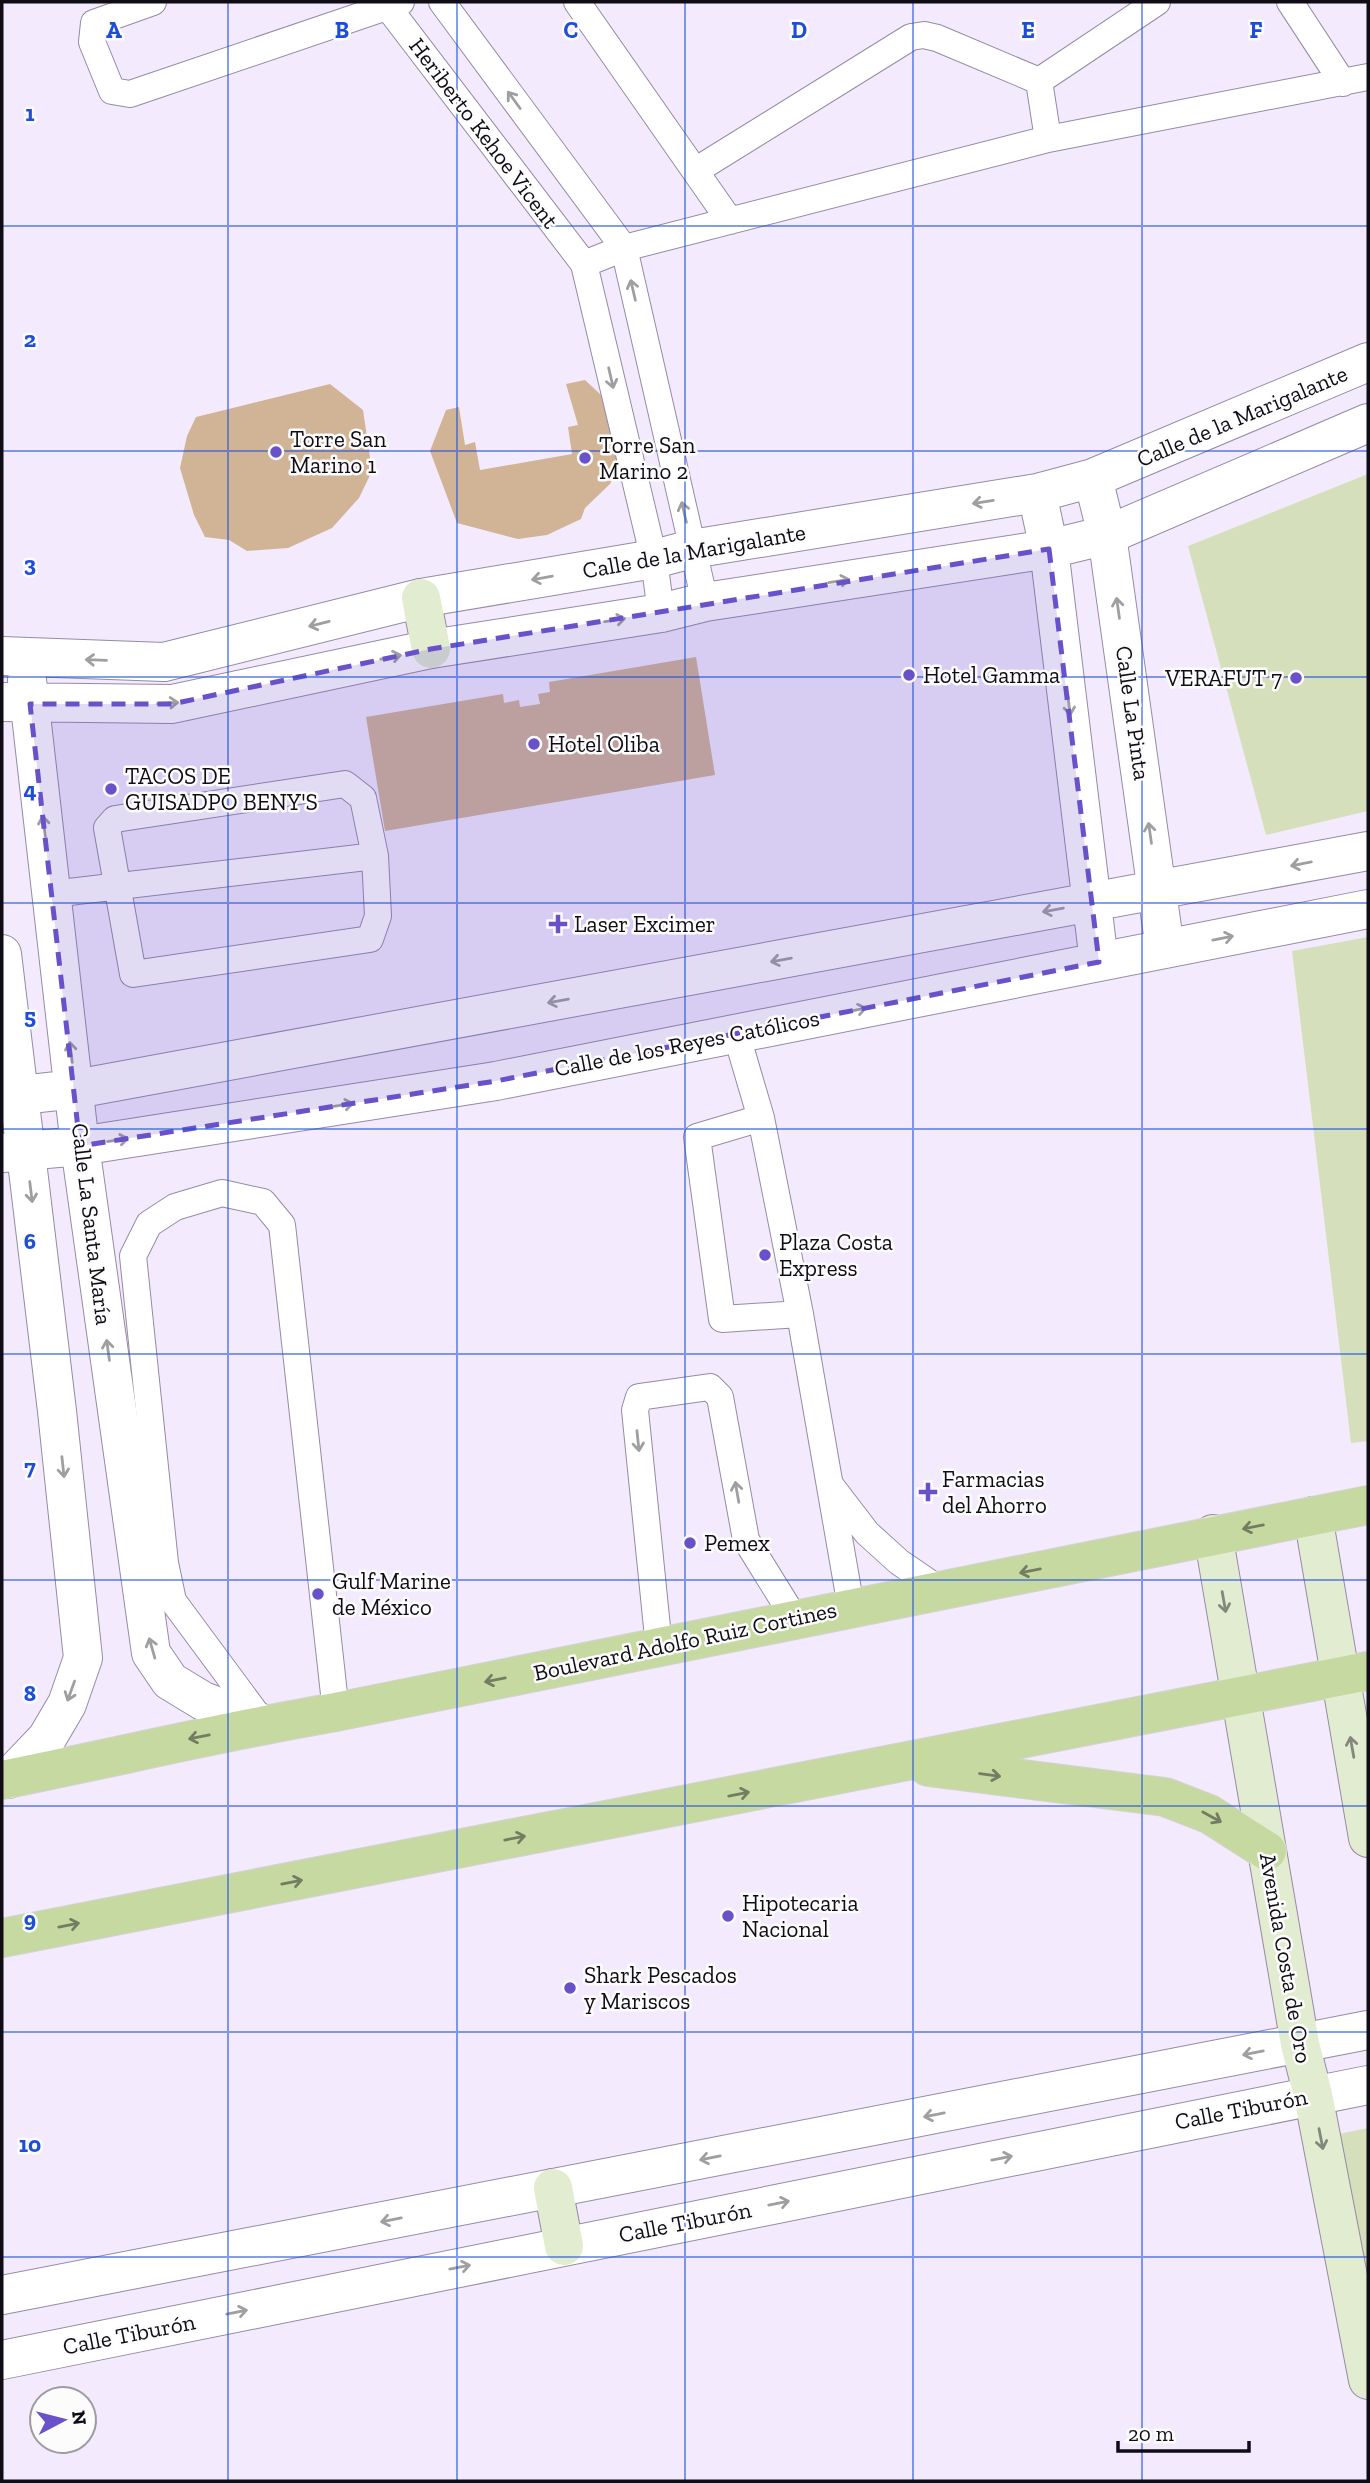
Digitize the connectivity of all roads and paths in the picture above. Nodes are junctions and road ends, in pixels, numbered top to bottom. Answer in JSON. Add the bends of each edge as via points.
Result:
{"nodes":[{"id":1,"x":153,"y":2,"type":"edge"},
{"id":2,"x":442,"y":2,"type":"edge"},
{"id":3,"x":577,"y":2,"type":"edge"},
{"id":4,"x":1157,"y":2,"type":"edge"},
{"id":5,"x":1290,"y":2,"type":"edge"},
{"id":6,"x":392,"y":4,"type":"edge"},
{"id":7,"x":1356,"y":80,"type":"edge"},
{"id":8,"x":1039,"y":81,"type":"junction"},
{"id":9,"x":1048,"y":139,"type":"junction"},
{"id":10,"x":695,"y":171,"type":"junction"},
{"id":11,"x":730,"y":221,"type":"junction"},
{"id":12,"x":624,"y":248,"type":"junction"},
{"id":13,"x":584,"y":264,"type":"junction"},
{"id":14,"x":1368,"y":362,"type":"edge"},
{"id":15,"x":1368,"y":423,"type":"edge"},
{"id":16,"x":1093,"y":478,"type":"junction"},
{"id":17,"x":1037,"y":493,"type":"junction"},
{"id":18,"x":1107,"y":535,"type":"junction"},
{"id":19,"x":692,"y":549,"type":"junction"},
{"id":20,"x":1049,"y":549,"type":"junction"},
{"id":21,"x":654,"y":559,"type":"junction"},
{"id":22,"x":421,"y":598,"type":"junction"},
{"id":23,"x":705,"y":602,"type":"junction"},
{"id":24,"x":661,"y":613,"type":"junction"},
{"id":25,"x":431,"y":649,"type":"junction"},
{"id":26,"x":13,"y":657,"type":"edge"},
{"id":27,"x":16,"y":703,"type":"edge"},
{"id":28,"x":1368,"y":851,"type":"edge"},
{"id":29,"x":375,"y":856,"type":"junction"},
{"id":30,"x":119,"y":885,"type":"junction"},
{"id":31,"x":1158,"y":891,"type":"junction"},
{"id":32,"x":52,"y":894,"type":"junction"},
{"id":33,"x":1093,"y":903,"type":"junction"},
{"id":34,"x":1368,"y":909,"type":"edge"},
{"id":35,"x":1165,"y":949,"type":"junction"},
{"id":36,"x":2,"y":954,"type":"edge"},
{"id":37,"x":1099,"y":962,"type":"junction"},
{"id":38,"x":736,"y":1033,"type":"junction"},
{"id":39,"x":76,"y":1089,"type":"junction"},
{"id":40,"x":10,"y":1096,"type":"edge"},
{"id":41,"x":761,"y":1118,"type":"junction"},
{"id":42,"x":80,"y":1146,"type":"junction"},
{"id":43,"x":14,"y":1153,"type":"edge"},
{"id":44,"x":800,"y":1314,"type":"junction"},
{"id":45,"x":116,"y":1403,"type":"junction"},
{"id":46,"x":57,"y":1411,"type":"junction"},
{"id":47,"x":828,"y":1482,"type":"junction"},
{"id":48,"x":1368,"y":1505,"type":"edge"},
{"id":49,"x":1313,"y":1516,"type":"junction"},
{"id":50,"x":1213,"y":1534,"type":"junction"},
{"id":51,"x":940,"y":1590,"type":"junction"},
{"id":52,"x":851,"y":1607,"type":"junction"},
{"id":53,"x":795,"y":1619,"type":"junction"},
{"id":54,"x":659,"y":1647,"type":"junction"},
{"id":55,"x":1354,"y":1673,"type":"edge"},
{"id":56,"x":1240,"y":1696,"type":"junction"},
{"id":57,"x":336,"y":1712,"type":"junction"},
{"id":58,"x":264,"y":1724,"type":"junction"},
{"id":59,"x":898,"y":1763,"type":"junction"},
{"id":60,"x":5,"y":1779,"type":"edge"},
{"id":61,"x":1368,"y":1838,"type":"edge"},
{"id":62,"x":1266,"y":1851,"type":"junction"},
{"id":63,"x":2,"y":1938,"type":"edge"},
{"id":64,"x":1368,"y":2029,"type":"edge"},
{"id":65,"x":1300,"y":2044,"type":"junction"},
{"id":66,"x":1368,"y":2085,"type":"edge"},
{"id":67,"x":1313,"y":2095,"type":"junction"},
{"id":68,"x":553,"y":2188,"type":"junction"},
{"id":69,"x":564,"y":2246,"type":"junction"},
{"id":70,"x":2,"y":2295,"type":"edge"},
{"id":71,"x":2,"y":2360,"type":"edge"},
{"id":72,"x":1368,"y":2380,"type":"edge"}],
"edges":[{"from":1,"to":6,"type":"lane","via":[[94,23],[92,41],[112,91],[130,94]]},
{"from":12,"to":2,"type":"lane","one_way":true},
{"from":3,"to":10,"type":"lane"},
{"from":4,"to":8,"type":"lane"},
{"from":5,"to":7,"type":"lane"},
{"from":6,"to":13,"type":"lane","name":"Heriberto Kehoe Vicent"},
{"from":7,"to":9,"type":"lane"},
{"from":8,"to":9,"type":"lane"},
{"from":8,"to":10,"type":"lane","via":[[937,38],[911,37]]},
{"from":9,"to":11,"type":"lane"},
{"from":10,"to":11,"type":"lane"},
{"from":11,"to":12,"type":"lane"},
{"from":12,"to":13,"type":"lane"},
{"from":19,"to":12,"type":"lane","one_way":true},
{"from":13,"to":21,"type":"lane","one_way":true},
{"from":14,"to":16,"type":"street","name":"Calle de la Marigalante"},
{"from":15,"to":18,"type":"street"},
{"from":16,"to":17,"type":"street","name":"Calle de la Marigalante"},
{"from":16,"to":18,"type":"street","name":"Calle La Pinta"},
{"from":17,"to":19,"type":"street","name":"Calle de la Marigalante","one_way":true},
{"from":17,"to":20,"type":"street"},
{"from":18,"to":20,"type":"street"},
{"from":31,"to":18,"type":"street","name":"Calle La Pinta","one_way":true},
{"from":19,"to":21,"type":"street","name":"Calle de la Marigalante"},
{"from":19,"to":23,"type":"lane"},
{"from":23,"to":20,"type":"street","one_way":true},
{"from":20,"to":33,"type":"street","one_way":true},
{"from":21,"to":22,"type":"street","name":"Calle de la Marigalante","one_way":true},
{"from":21,"to":24,"type":"lane"},
{"from":22,"to":25,"type":"street"},
{"from":22,"to":26,"type":"street","name":"Calle de la Marigalante","one_way":true,"via":[[164,662]]},
{"from":23,"to":24,"type":"street"},
{"from":25,"to":24,"type":"street","one_way":true},
{"from":27,"to":25,"type":"street","one_way":true,"via":[[172,704]]},
{"from":26,"to":27,"type":"street","name":"Calle La Santa María"},
{"from":32,"to":27,"type":"street","name":"Calle La Santa María","one_way":true},
{"from":28,"to":31,"type":"street","one_way":true},
{"from":29,"to":30,"type":"lane"},
{"from":29,"to":30,"type":"lane","via":[[363,798],[345,785],[115,819],[107,828]]},
{"from":29,"to":30,"type":"lane","via":[[379,916],[370,939],[133,974]]},
{"from":30,"to":32,"type":"lane"},
{"from":31,"to":33,"type":"street"},
{"from":31,"to":35,"type":"street","name":"Calle La Pinta"},
{"from":39,"to":32,"type":"street","name":"Calle La Santa María","one_way":true},
{"from":33,"to":37,"type":"street"},
{"from":33,"to":39,"type":"street","one_way":true},
{"from":35,"to":34,"type":"street","name":"Calle de los Reyes Católicos","one_way":true},
{"from":35,"to":37,"type":"street","name":"Calle de los Reyes Católicos"},
{"from":36,"to":40,"type":"street"},
{"from":38,"to":37,"type":"street","name":"Calle de los Reyes Católicos","one_way":true},
{"from":38,"to":41,"type":"lane"},
{"from":42,"to":38,"type":"street","name":"Calle de los Reyes Católicos","one_way":true,"via":[[496,1081]]},
{"from":39,"to":40,"type":"street"},
{"from":39,"to":42,"type":"street","name":"Calle La Santa María"},
{"from":40,"to":43,"type":"street"},
{"from":41,"to":44,"type":"lane"},
{"from":41,"to":44,"type":"lane","via":[[697,1137],[722,1319]]},
{"from":42,"to":43,"type":"street","name":"Calle de los Reyes Católicos"},
{"from":45,"to":42,"type":"street","name":"Calle La Santa María","one_way":true},
{"from":43,"to":46,"type":"street","one_way":true},
{"from":44,"to":47,"type":"lane"},
{"from":45,"to":46,"type":"street"},
{"from":58,"to":45,"type":"street","name":"Calle La Santa María","one_way":true,"via":[[203,1701],[170,1681],[152,1653]]},
{"from":46,"to":60,"type":"street","one_way":true,"via":[[83,1658],[47,1738]]},
{"from":47,"to":51,"type":"lane","via":[[867,1533]]},
{"from":47,"to":52,"type":"lane"},
{"from":48,"to":49,"type":"main road","name":"Boulevard Adolfo Ruiz Cortines"},
{"from":49,"to":50,"type":"main road","name":"Boulevard Adolfo Ruiz Cortines","one_way":true},
{"from":49,"to":55,"type":"street"},
{"from":50,"to":51,"type":"main road","name":"Boulevard Adolfo Ruiz Cortines","one_way":true},
{"from":50,"to":56,"type":"street","name":"Avenida Costa de Oro","one_way":true},
{"from":51,"to":52,"type":"main road","name":"Boulevard Adolfo Ruiz Cortines"},
{"from":52,"to":53,"type":"main road","name":"Boulevard Adolfo Ruiz Cortines"},
{"from":53,"to":54,"type":"main road","name":"Boulevard Adolfo Ruiz Cortines"},
{"from":53,"to":54,"type":"lane","one_way":true,"via":[[746,1540],[720,1397],[710,1387],[639,1397],[635,1410]]},
{"from":54,"to":57,"type":"main road","name":"Boulevard Adolfo Ruiz Cortines","one_way":true},
{"from":55,"to":56,"type":"main road"},
{"from":61,"to":55,"type":"street","one_way":true},
{"from":56,"to":59,"type":"main road"},
{"from":56,"to":62,"type":"street","name":"Avenida Costa de Oro"},
{"from":57,"to":58,"type":"main road","name":"Boulevard Adolfo Ruiz Cortines"},
{"from":57,"to":58,"type":"lane","via":[[282,1225],[263,1202],[222,1193],[175,1207],[149,1224],[133,1256],[165,1563],[173,1601]]},
{"from":58,"to":60,"type":"main road","name":"Boulevard Adolfo Ruiz Cortines","one_way":true},
{"from":59,"to":62,"type":"main road","one_way":true,"via":[[1165,1797],[1209,1814]]},
{"from":63,"to":59,"type":"main road","one_way":true},
{"from":62,"to":65,"type":"street","name":"Avenida Costa de Oro"},
{"from":64,"to":65,"type":"street"},
{"from":65,"to":67,"type":"street","name":"Avenida Costa de Oro"},
{"from":65,"to":68,"type":"street","one_way":true},
{"from":66,"to":67,"type":"street","name":"Calle Tiburón"},
{"from":69,"to":67,"type":"street","name":"Calle Tiburón","one_way":true},
{"from":67,"to":72,"type":"street","name":"Avenida Costa de Oro","one_way":true},
{"from":68,"to":69,"type":"street"},
{"from":68,"to":70,"type":"street","one_way":true},
{"from":71,"to":69,"type":"street","name":"Calle Tiburón","one_way":true}]}
